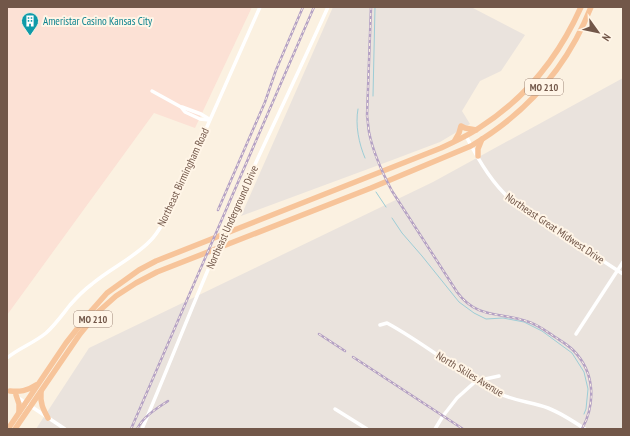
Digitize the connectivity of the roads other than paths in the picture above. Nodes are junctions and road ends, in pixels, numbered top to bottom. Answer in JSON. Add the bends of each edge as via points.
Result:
{"nodes":[{"id":1,"x":260,"y":7,"type":"edge"},
{"id":2,"x":328,"y":7,"type":"edge"},
{"id":3,"x":581,"y":7,"type":"edge"},
{"id":4,"x":591,"y":7,"type":"edge"},
{"id":5,"x":152,"y":91,"type":"dead end"},
{"id":6,"x":210,"y":120,"type":"junction"},
{"id":7,"x":477,"y":130,"type":"junction"},
{"id":8,"x":466,"y":136,"type":"junction"},
{"id":9,"x":483,"y":139,"type":"junction"},
{"id":10,"x":454,"y":142,"type":"junction"},
{"id":11,"x":471,"y":146,"type":"junction"},
{"id":12,"x":478,"y":156,"type":"junction"},
{"id":13,"x":623,"y":262,"type":"edge"},
{"id":14,"x":618,"y":270,"type":"junction"},
{"id":15,"x":623,"y":274,"type":"edge"},
{"id":16,"x":380,"y":325,"type":"dead end"},
{"id":17,"x":576,"y":334,"type":"dead end"},
{"id":18,"x":7,"y":358,"type":"edge"},
{"id":19,"x":499,"y":376,"type":"dead end"},
{"id":20,"x":476,"y":381,"type":"junction"},
{"id":21,"x":40,"y":383,"type":"junction"},
{"id":22,"x":8,"y":390,"type":"edge"},
{"id":23,"x":41,"y":390,"type":"junction"},
{"id":24,"x":16,"y":396,"type":"junction"},
{"id":25,"x":28,"y":404,"type":"junction"},
{"id":26,"x":335,"y":409,"type":"dead end"},
{"id":27,"x":18,"y":415,"type":"junction"},
{"id":28,"x":48,"y":418,"type":"junction"},
{"id":29,"x":8,"y":429,"type":"edge"},
{"id":30,"x":15,"y":429,"type":"edge"},
{"id":31,"x":65,"y":429,"type":"edge"},
{"id":32,"x":142,"y":429,"type":"edge"},
{"id":33,"x":367,"y":429,"type":"edge"},
{"id":34,"x":435,"y":429,"type":"edge"},
{"id":35,"x":585,"y":429,"type":"edge"}],
"edges":[{"from":1,"to":6,"type":"street","name":"Northeast Birmingham Road"},
{"from":2,"to":32,"type":"street","name":"Northeast Underground Drive","via":[[230,219]]},
{"from":3,"to":7,"type":"highway","number":"MO 210","via":[[558,50],[539,76],[509,107]]},
{"from":4,"to":9,"type":"highway","number":"MO 210","via":[[572,47],[545,86],[518,113]]},
{"from":5,"to":6,"type":"street"},
{"from":6,"to":18,"type":"street","name":"Northeast Birmingham Road","via":[[167,217],[152,239],[82,293],[46,333]]},
{"from":7,"to":8,"type":"highway","number":"MO 210"},
{"from":7,"to":10,"type":"highway","via":[[461,126]]},
{"from":8,"to":10,"type":"highway","number":"MO 210"},
{"from":8,"to":11,"type":"street","name":"Northeast Great Midwest Drive"},
{"from":9,"to":11,"type":"highway","number":"MO 210"},
{"from":9,"to":12,"type":"highway"},
{"from":10,"to":21,"type":"highway","number":"MO 210","via":[[184,249],[139,270],[107,293],[92,310],[66,343]]},
{"from":11,"to":12,"type":"street","name":"Northeast Great Midwest Drive"},
{"from":11,"to":23,"type":"highway","number":"MO 210","via":[[157,272],[136,283],[98,312]]},
{"from":12,"to":14,"type":"street","name":"Northeast Great Midwest Drive","via":[[494,182],[510,199]]},
{"from":13,"to":14,"type":"street"},
{"from":14,"to":15,"type":"street","name":"Northeast Great Midwest Drive"},
{"from":14,"to":17,"type":"street"},
{"from":16,"to":20,"type":"street","name":"North Skiles Avenue","via":[[387,323],[403,332]]},
{"from":19,"to":20,"type":"street"},
{"from":20,"to":34,"type":"street","via":[[457,398]]},
{"from":20,"to":35,"type":"street","name":"North Skiles Avenue","via":[[504,396],[550,409]]},
{"from":21,"to":22,"type":"highway","via":[[20,392]]},
{"from":21,"to":25,"type":"highway","number":"MO 210"},
{"from":22,"to":24,"type":"street"},
{"from":23,"to":25,"type":"highway","number":"MO 210"},
{"from":23,"to":28,"type":"highway","via":[[40,399]]},
{"from":24,"to":25,"type":"street"},
{"from":24,"to":27,"type":"highway"},
{"from":25,"to":27,"type":"highway","number":"MO 210"},
{"from":25,"to":28,"type":"street"},
{"from":25,"to":30,"type":"highway","number":"MO 210"},
{"from":26,"to":33,"type":"street"},
{"from":27,"to":29,"type":"highway","number":"MO 210"},
{"from":28,"to":31,"type":"street"}]}
